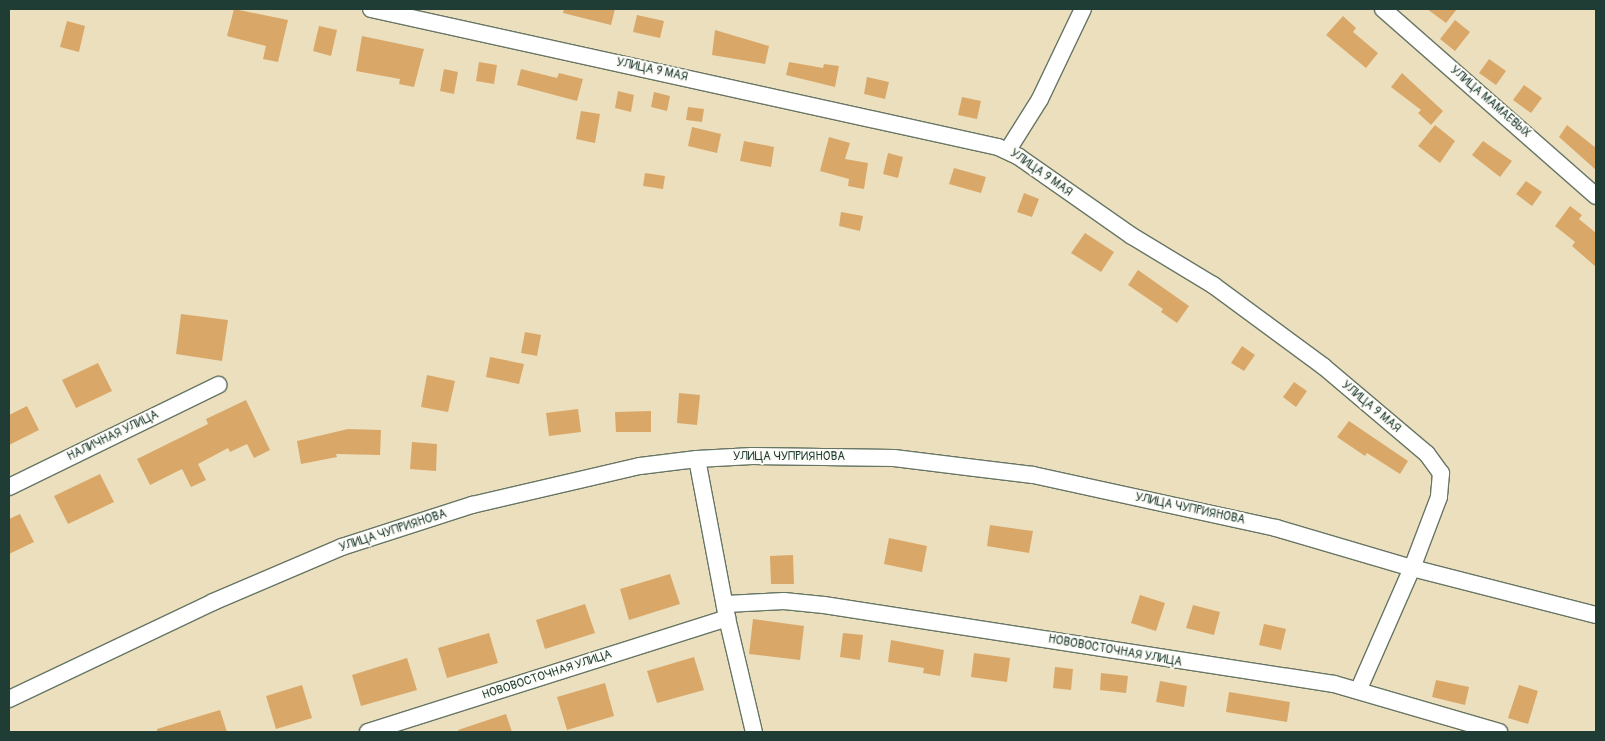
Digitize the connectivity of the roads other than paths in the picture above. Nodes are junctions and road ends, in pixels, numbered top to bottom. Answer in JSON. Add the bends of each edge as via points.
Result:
{"nodes":[{"id":1,"x":371,"y":9,"type":"edge"},
{"id":2,"x":1083,"y":9,"type":"edge"},
{"id":3,"x":1383,"y":9,"type":"edge"},
{"id":4,"x":1008,"y":150,"type":"junction"},
{"id":5,"x":1596,"y":196,"type":"edge"},
{"id":6,"x":218,"y":385,"type":"dead end"},
{"id":7,"x":697,"y":459,"type":"junction"},
{"id":8,"x":9,"y":487,"type":"edge"},
{"id":9,"x":1412,"y":568,"type":"junction"},
{"id":10,"x":726,"y":611,"type":"junction"},
{"id":11,"x":1596,"y":615,"type":"edge"},
{"id":12,"x":1360,"y":689,"type":"junction"},
{"id":13,"x":9,"y":699,"type":"edge"},
{"id":14,"x":368,"y":732,"type":"edge"},
{"id":15,"x":754,"y":732,"type":"edge"},
{"id":16,"x":1499,"y":732,"type":"edge"}],
"edges":[{"from":1,"to":4,"type":"street","name":"УЛИЦА 9 МАЯ"},
{"from":2,"to":4,"type":"street","via":[[1040,99]]},
{"from":3,"to":5,"type":"street","name":"УЛИЦА МАМАЕВЫХ"},
{"from":4,"to":9,"type":"street","name":"УЛИЦА 9 МАЯ","via":[[1266,323],[1437,464],[1442,485]]},
{"from":6,"to":8,"type":"street","name":"НАЛИЧНАЯ УЛИЦА"},
{"from":7,"to":9,"type":"street","name":"УЛИЦА ЧУПРИЯНОВА","via":[[752,456],[894,458],[1033,475],[1276,528]]},
{"from":7,"to":10,"type":"street"},
{"from":7,"to":13,"type":"street","name":"УЛИЦА ЧУПРИЯНОВА","via":[[640,466],[472,505],[342,547],[213,602]]},
{"from":9,"to":11,"type":"street","name":"УЛИЦА ЧУПРИЯНОВА"},
{"from":9,"to":12,"type":"street","name":"УЛИЦА 9 МАЯ"},
{"from":10,"to":12,"type":"street","name":"НОВОВОСТОЧНАЯ УЛИЦА","via":[[784,601],[824,605]]},
{"from":10,"to":14,"type":"street","name":"НОВОВОСТОЧНАЯ УЛИЦА"},
{"from":10,"to":15,"type":"street"},
{"from":12,"to":16,"type":"street","name":"НОВОВОСТОЧНАЯ УЛИЦА"}]}
